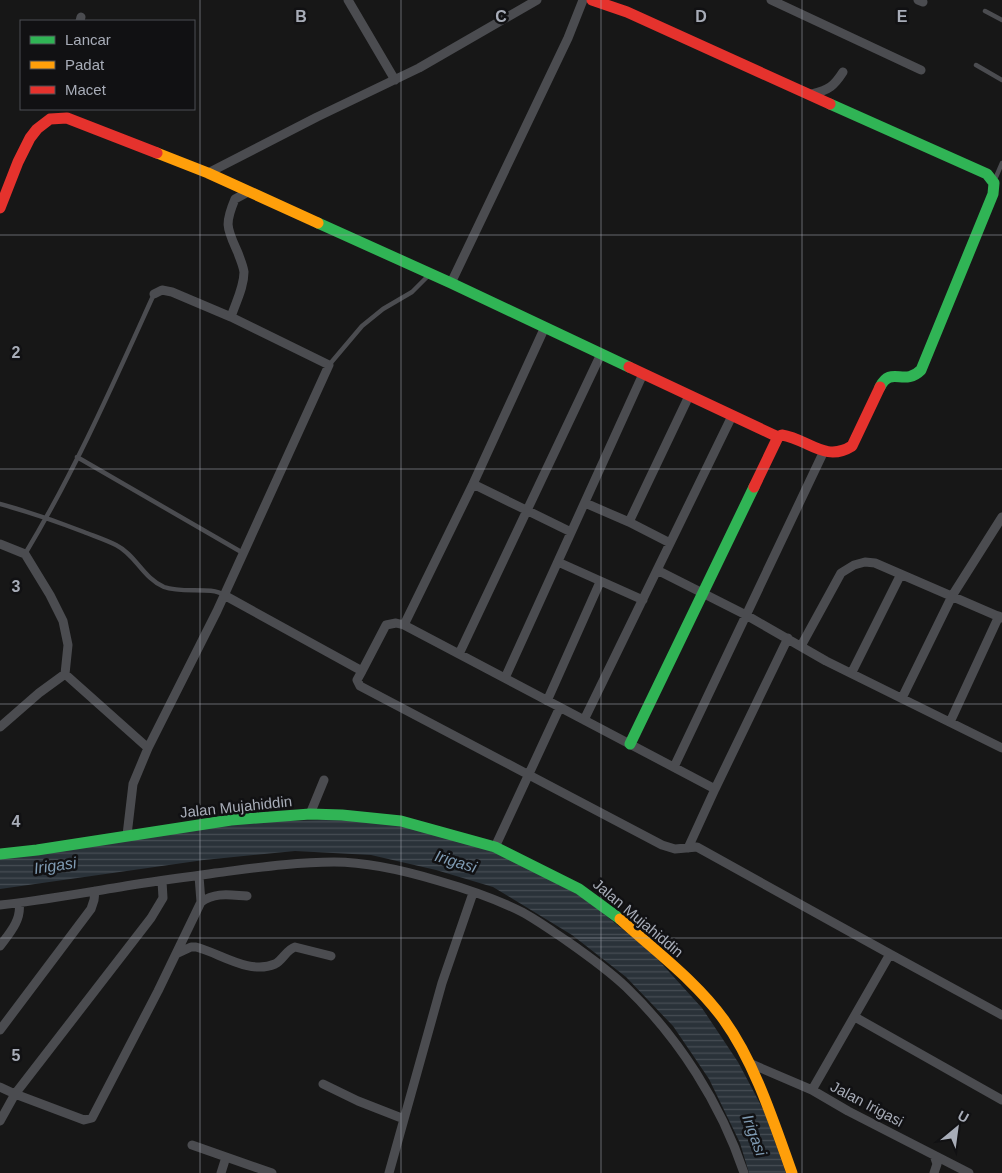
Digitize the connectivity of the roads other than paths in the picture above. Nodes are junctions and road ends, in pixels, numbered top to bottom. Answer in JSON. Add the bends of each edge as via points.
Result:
{"nodes":[{"id":1,"x":348,"y":0,"type":"edge"},
{"id":2,"x":538,"y":0,"type":"edge"},
{"id":3,"x":583,"y":0,"type":"edge"},
{"id":4,"x":592,"y":0,"type":"edge"},
{"id":5,"x":771,"y":0,"type":"edge"},
{"id":6,"x":791,"y":4,"type":"edge"},
{"id":7,"x":985,"y":11,"type":"dead end"},
{"id":8,"x":1002,"y":20,"type":"edge"},
{"id":9,"x":976,"y":65,"type":"dead end"},
{"id":10,"x":921,"y":70,"type":"dead end"},
{"id":11,"x":843,"y":72,"type":"dead end"},
{"id":12,"x":395,"y":80,"type":"junction"},
{"id":13,"x":1002,"y":80,"type":"edge"},
{"id":14,"x":812,"y":94,"type":"junction"},
{"id":15,"x":54,"y":113,"type":"edge"},
{"id":16,"x":1002,"y":164,"type":"edge"},
{"id":17,"x":208,"y":173,"type":"junction"},
{"id":18,"x":994,"y":181,"type":"junction"},
{"id":19,"x":248,"y":192,"type":"junction"},
{"id":20,"x":0,"y":208,"type":"edge"},
{"id":21,"x":430,"y":274,"type":"junction"},
{"id":22,"x":451,"y":283,"type":"junction"},
{"id":23,"x":154,"y":294,"type":"joint"},
{"id":24,"x":231,"y":317,"type":"junction"},
{"id":25,"x":545,"y":327,"type":"junction"},
{"id":26,"x":601,"y":354,"type":"junction"},
{"id":27,"x":329,"y":365,"type":"junction"},
{"id":28,"x":643,"y":374,"type":"junction"},
{"id":29,"x":689,"y":396,"type":"junction"},
{"id":30,"x":732,"y":416,"type":"junction"},
{"id":31,"x":778,"y":437,"type":"junction"},
{"id":32,"x":824,"y":451,"type":"junction"},
{"id":33,"x":77,"y":457,"type":"junction"},
{"id":34,"x":473,"y":484,"type":"junction"},
{"id":35,"x":585,"y":503,"type":"junction"},
{"id":36,"x":0,"y":504,"type":"edge"},
{"id":37,"x":527,"y":510,"type":"junction"},
{"id":38,"x":1002,"y":517,"type":"edge"},
{"id":39,"x":46,"y":518,"type":"junction"},
{"id":40,"x":629,"y":522,"type":"junction"},
{"id":41,"x":571,"y":532,"type":"junction"},
{"id":42,"x":670,"y":543,"type":"junction"},
{"id":43,"x":0,"y":544,"type":"edge"},
{"id":44,"x":244,"y":553,"type":"junction"},
{"id":45,"x":24,"y":554,"type":"junction"},
{"id":46,"x":558,"y":562,"type":"junction"},
{"id":47,"x":657,"y":570,"type":"junction"},
{"id":48,"x":901,"y":574,"type":"junction"},
{"id":49,"x":600,"y":582,"type":"junction"},
{"id":50,"x":702,"y":593,"type":"junction"},
{"id":51,"x":224,"y":595,"type":"junction"},
{"id":52,"x":952,"y":596,"type":"junction"},
{"id":53,"x":642,"y":600,"type":"junction"},
{"id":54,"x":746,"y":615,"type":"junction"},
{"id":55,"x":1000,"y":617,"type":"edge"},
{"id":56,"x":404,"y":625,"type":"junction"},
{"id":57,"x":788,"y":638,"type":"junction"},
{"id":58,"x":801,"y":646,"type":"junction"},
{"id":59,"x":459,"y":654,"type":"junction"},
{"id":60,"x":362,"y":671,"type":"junction"},
{"id":61,"x":852,"y":672,"type":"junction"},
{"id":62,"x":65,"y":674,"type":"junction"},
{"id":63,"x":505,"y":678,"type":"junction"},
{"id":64,"x":902,"y":698,"type":"junction"},
{"id":65,"x":547,"y":701,"type":"junction"},
{"id":66,"x":560,"y":708,"type":"junction"},
{"id":67,"x":584,"y":720,"type":"junction"},
{"id":68,"x":950,"y":722,"type":"junction"},
{"id":69,"x":0,"y":726,"type":"edge"},
{"id":70,"x":630,"y":744,"type":"junction"},
{"id":71,"x":148,"y":748,"type":"junction"},
{"id":72,"x":1002,"y":748,"type":"edge"},
{"id":73,"x":674,"y":767,"type":"junction"},
{"id":74,"x":528,"y":774,"type":"junction"},
{"id":75,"x":324,"y":780,"type":"dead end"},
{"id":76,"x":715,"y":789,"type":"junction"},
{"id":77,"x":310,"y":814,"type":"junction"},
{"id":78,"x":127,"y":835,"type":"junction"},
{"id":79,"x":496,"y":847,"type":"junction"},
{"id":80,"x":688,"y":848,"type":"junction"},
{"id":81,"x":0,"y":854,"type":"edge"},
{"id":82,"x":200,"y":876,"type":"junction"},
{"id":83,"x":162,"y":881,"type":"junction"},
{"id":84,"x":95,"y":891,"type":"junction"},
{"id":85,"x":474,"y":892,"type":"junction"},
{"id":86,"x":247,"y":896,"type":"dead end"},
{"id":87,"x":201,"y":902,"type":"junction"},
{"id":88,"x":19,"y":903,"type":"junction"},
{"id":89,"x":0,"y":905,"type":"edge"},
{"id":90,"x":0,"y":946,"type":"edge"},
{"id":91,"x":176,"y":954,"type":"junction"},
{"id":92,"x":890,"y":954,"type":"junction"},
{"id":93,"x":331,"y":956,"type":"dead end"},
{"id":94,"x":1002,"y":1015,"type":"edge"},
{"id":95,"x":854,"y":1017,"type":"junction"},
{"id":96,"x":0,"y":1030,"type":"edge"},
{"id":97,"x":750,"y":1063,"type":"junction"},
{"id":98,"x":323,"y":1084,"type":"dead end"},
{"id":99,"x":0,"y":1087,"type":"edge"},
{"id":100,"x":812,"y":1090,"type":"junction"},
{"id":101,"x":15,"y":1094,"type":"junction"},
{"id":102,"x":1002,"y":1100,"type":"edge"},
{"id":103,"x":404,"y":1119,"type":"junction"},
{"id":104,"x":0,"y":1121,"type":"edge"},
{"id":105,"x":192,"y":1145,"type":"dead end"},
{"id":106,"x":934,"y":1155,"type":"junction"},
{"id":107,"x":226,"y":1157,"type":"junction"},
{"id":108,"x":222,"y":1173,"type":"edge"},
{"id":109,"x":272,"y":1173,"type":"edge"},
{"id":110,"x":389,"y":1173,"type":"edge"},
{"id":111,"x":744,"y":1173,"type":"edge"},
{"id":112,"x":792,"y":1173,"type":"edge"},
{"id":113,"x":934,"y":1173,"type":"edge"},
{"id":114,"x":969,"y":1173,"type":"edge"}],
"edges":[{"from":1,"to":12,"type":"street"},
{"from":2,"to":12,"type":"street"},
{"from":3,"to":22,"type":"street"},
{"from":4,"to":14,"type":"street","via":[[627,12]]},
{"from":5,"to":6,"type":"street"},
{"from":6,"to":10,"type":"street"},
{"from":7,"to":8,"type":"lane"},
{"from":9,"to":13,"type":"lane"},
{"from":11,"to":14,"type":"street","via":[[836,84]]},
{"from":12,"to":17,"type":"street"},
{"from":14,"to":18,"type":"street","via":[[988,174]]},
{"from":15,"to":17,"type":"street"},
{"from":15,"to":20,"type":"street","via":[[33,134]]},
{"from":16,"to":18,"type":"lane"},
{"from":17,"to":19,"type":"street"},
{"from":18,"to":32,"type":"street","via":[[993,194],[921,370],[910,379],[886,376],[852,446],[843,453]]},
{"from":19,"to":21,"type":"street"},
{"from":19,"to":24,"type":"street","via":[[235,199],[227,221],[244,272]]},
{"from":21,"to":22,"type":"street"},
{"from":21,"to":27,"type":"lane","via":[[412,292],[362,326]]},
{"from":22,"to":25,"type":"street"},
{"from":23,"to":24,"type":"street","via":[[162,290],[172,292]]},
{"from":23,"to":33,"type":"lane"},
{"from":24,"to":27,"type":"street"},
{"from":25,"to":26,"type":"street"},
{"from":25,"to":34,"type":"street"},
{"from":26,"to":28,"type":"street"},
{"from":26,"to":37,"type":"street"},
{"from":27,"to":44,"type":"street"},
{"from":28,"to":29,"type":"street"},
{"from":28,"to":35,"type":"street"},
{"from":29,"to":30,"type":"street"},
{"from":29,"to":40,"type":"street"},
{"from":30,"to":31,"type":"street"},
{"from":30,"to":42,"type":"street"},
{"from":31,"to":32,"type":"street","via":[[788,436]]},
{"from":31,"to":50,"type":"street"},
{"from":32,"to":54,"type":"street"},
{"from":33,"to":39,"type":"lane"},
{"from":33,"to":44,"type":"lane"},
{"from":34,"to":37,"type":"street"},
{"from":34,"to":56,"type":"street"},
{"from":35,"to":40,"type":"street"},
{"from":35,"to":41,"type":"street"},
{"from":36,"to":39,"type":"lane"},
{"from":37,"to":41,"type":"street"},
{"from":37,"to":59,"type":"street"},
{"from":38,"to":52,"type":"street"},
{"from":39,"to":45,"type":"lane"},
{"from":39,"to":51,"type":"lane","via":[[116,545],[130,554],[150,579],[166,588],[214,590]]},
{"from":40,"to":42,"type":"street"},
{"from":41,"to":46,"type":"street"},
{"from":42,"to":47,"type":"street"},
{"from":43,"to":45,"type":"street"},
{"from":44,"to":51,"type":"street"},
{"from":45,"to":62,"type":"street","via":[[63,621],[68,645]]},
{"from":46,"to":49,"type":"street"},
{"from":46,"to":63,"type":"street"},
{"from":47,"to":50,"type":"street"},
{"from":47,"to":53,"type":"street"},
{"from":48,"to":52,"type":"street"},
{"from":48,"to":58,"type":"street","via":[[865,562],[841,573]]},
{"from":48,"to":61,"type":"street"},
{"from":49,"to":53,"type":"street"},
{"from":49,"to":65,"type":"street"},
{"from":50,"to":54,"type":"street"},
{"from":50,"to":70,"type":"street"},
{"from":51,"to":60,"type":"street"},
{"from":51,"to":71,"type":"street"},
{"from":52,"to":55,"type":"street"},
{"from":52,"to":64,"type":"street"},
{"from":53,"to":67,"type":"street"},
{"from":54,"to":57,"type":"street"},
{"from":54,"to":73,"type":"street"},
{"from":55,"to":68,"type":"street"},
{"from":56,"to":59,"type":"street"},
{"from":56,"to":60,"type":"street","via":[[386,626]]},
{"from":57,"to":58,"type":"street"},
{"from":57,"to":76,"type":"street"},
{"from":58,"to":61,"type":"street"},
{"from":59,"to":63,"type":"street"},
{"from":60,"to":74,"type":"street","via":[[357,680],[360,686]]},
{"from":61,"to":64,"type":"street"},
{"from":62,"to":69,"type":"street"},
{"from":62,"to":71,"type":"street"},
{"from":63,"to":65,"type":"street"},
{"from":64,"to":68,"type":"street"},
{"from":65,"to":66,"type":"street"},
{"from":66,"to":67,"type":"street"},
{"from":66,"to":74,"type":"street"},
{"from":67,"to":70,"type":"street"},
{"from":68,"to":72,"type":"street"},
{"from":70,"to":73,"type":"street"},
{"from":71,"to":78,"type":"street","via":[[133,784]]},
{"from":73,"to":76,"type":"street"},
{"from":74,"to":79,"type":"street"},
{"from":74,"to":80,"type":"street","via":[[662,845]]},
{"from":75,"to":77,"type":"street"},
{"from":76,"to":80,"type":"street"},
{"from":77,"to":78,"type":"street","name":"Jalan Mujahiddin","via":[[231,820]]},
{"from":77,"to":79,"type":"street","name":"Jalan Mujahiddin","via":[[401,821]]},
{"from":78,"to":81,"type":"street","name":"Jalan Mujahiddin"},
{"from":79,"to":97,"type":"street","name":"Jalan Mujahiddin","via":[[579,889],[622,922],[692,983],[724,1020]]},
{"from":80,"to":92,"type":"street","via":[[697,847]]},
{"from":82,"to":83,"type":"street"},
{"from":82,"to":85,"type":"street","via":[[270,865],[338,862],[418,874]]},
{"from":82,"to":87,"type":"street"},
{"from":83,"to":84,"type":"street"},
{"from":83,"to":101,"type":"street","via":[[163,898],[150,918]]},
{"from":84,"to":88,"type":"street"},
{"from":84,"to":96,"type":"street","via":[[91,909]]},
{"from":85,"to":103,"type":"street","via":[[442,983]]},
{"from":85,"to":111,"type":"street","via":[[522,913],[594,960],[626,987],[685,1056],[709,1094]]},
{"from":86,"to":87,"type":"street","via":[[213,895]]},
{"from":87,"to":91,"type":"street"},
{"from":88,"to":89,"type":"street"},
{"from":88,"to":90,"type":"street","via":[[19,916]]},
{"from":91,"to":93,"type":"street","via":[[196,947],[261,967],[280,961],[295,946]]},
{"from":91,"to":101,"type":"street","via":[[92,1118],[84,1120]]},
{"from":92,"to":94,"type":"street"},
{"from":92,"to":95,"type":"street"},
{"from":95,"to":100,"type":"street"},
{"from":95,"to":102,"type":"street"},
{"from":97,"to":100,"type":"street","name":"Jalan Irigasi"},
{"from":97,"to":112,"type":"street","name":"Jalan Mujahiddin"},
{"from":98,"to":103,"type":"street"},
{"from":99,"to":101,"type":"street"},
{"from":100,"to":106,"type":"street","name":"Jalan Irigasi"},
{"from":101,"to":104,"type":"street"},
{"from":103,"to":110,"type":"street"},
{"from":105,"to":107,"type":"street"},
{"from":106,"to":113,"type":"street","via":[[937,1164]]},
{"from":106,"to":114,"type":"street","name":"Jalan Irigasi"},
{"from":107,"to":108,"type":"street"},
{"from":107,"to":109,"type":"street"}]}
